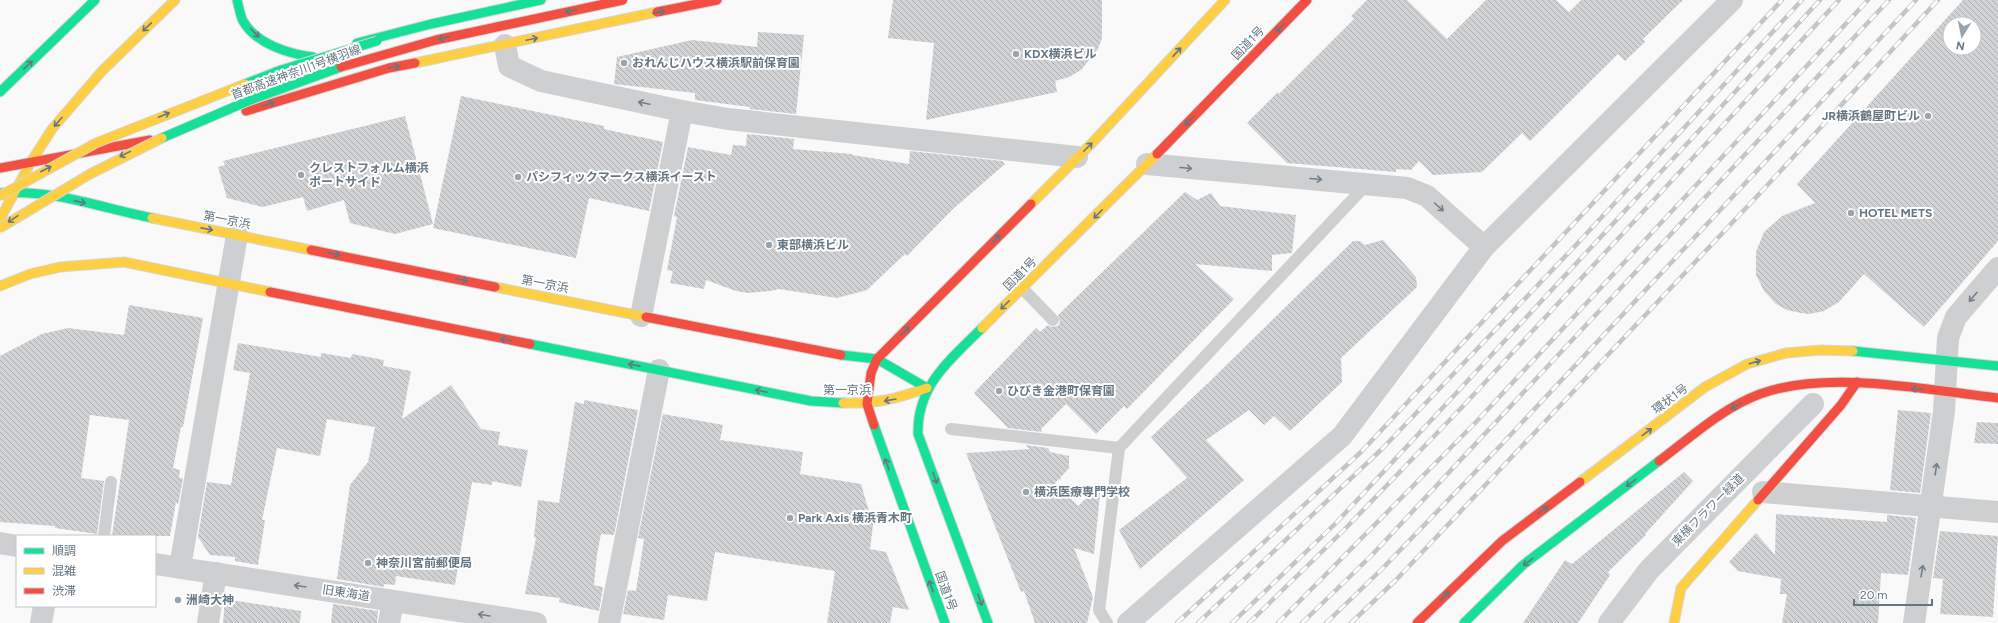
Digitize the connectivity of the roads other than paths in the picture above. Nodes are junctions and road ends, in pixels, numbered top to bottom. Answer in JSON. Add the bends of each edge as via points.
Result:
{"nodes":[{"id":1,"x":95,"y":0,"type":"edge"},
{"id":2,"x":176,"y":0,"type":"edge"},
{"id":3,"x":237,"y":0,"type":"edge"},
{"id":4,"x":541,"y":0,"type":"edge"},
{"id":5,"x":554,"y":0,"type":"edge"},
{"id":6,"x":623,"y":0,"type":"edge"},
{"id":7,"x":717,"y":0,"type":"edge"},
{"id":8,"x":1225,"y":0,"type":"edge"},
{"id":9,"x":1307,"y":0,"type":"edge"},
{"id":10,"x":1732,"y":0,"type":"edge"},
{"id":11,"x":505,"y":45,"type":"junction"},
{"id":12,"x":313,"y":57,"type":"junction"},
{"id":13,"x":0,"y":92,"type":"edge"},
{"id":14,"x":682,"y":111,"type":"junction"},
{"id":15,"x":242,"y":113,"type":"junction"},
{"id":16,"x":1077,"y":157,"type":"junction"},
{"id":17,"x":31,"y":162,"type":"junction"},
{"id":18,"x":1148,"y":164,"type":"junction"},
{"id":19,"x":0,"y":168,"type":"edge"},
{"id":20,"x":1367,"y":184,"type":"junction"},
{"id":21,"x":15,"y":191,"type":"junction"},
{"id":22,"x":0,"y":193,"type":"edge"},
{"id":23,"x":0,"y":196,"type":"edge"},
{"id":24,"x":0,"y":219,"type":"edge"},
{"id":25,"x":0,"y":228,"type":"edge"},
{"id":26,"x":237,"y":235,"type":"junction"},
{"id":27,"x":1484,"y":247,"type":"junction"},
{"id":28,"x":1998,"y":268,"type":"edge"},
{"id":29,"x":229,"y":284,"type":"junction"},
{"id":30,"x":0,"y":286,"type":"edge"},
{"id":31,"x":1022,"y":288,"type":"junction"},
{"id":32,"x":641,"y":316,"type":"junction"},
{"id":33,"x":1053,"y":320,"type":"dead end"},
{"id":34,"x":877,"y":359,"type":"junction"},
{"id":35,"x":1945,"y":360,"type":"junction"},
{"id":36,"x":1998,"y":366,"type":"edge"},
{"id":37,"x":659,"y":370,"type":"junction"},
{"id":38,"x":1857,"y":382,"type":"junction"},
{"id":39,"x":927,"y":388,"type":"junction"},
{"id":40,"x":1946,"y":392,"type":"junction"},
{"id":41,"x":1998,"y":398,"type":"edge"},
{"id":42,"x":867,"y":404,"type":"junction"},
{"id":43,"x":1813,"y":404,"type":"dead end"},
{"id":44,"x":951,"y":429,"type":"dead end"},
{"id":45,"x":1119,"y":448,"type":"junction"},
{"id":46,"x":111,"y":482,"type":"dead end"},
{"id":47,"x":1763,"y":492,"type":"junction"},
{"id":48,"x":1931,"y":507,"type":"junction"},
{"id":49,"x":1998,"y":512,"type":"edge"},
{"id":50,"x":104,"y":535,"type":"edge"},
{"id":51,"x":0,"y":544,"type":"edge"},
{"id":52,"x":16,"y":546,"type":"edge"},
{"id":53,"x":156,"y":564,"type":"edge"},
{"id":54,"x":180,"y":567,"type":"junction"},
{"id":55,"x":216,"y":573,"type":"junction"},
{"id":56,"x":393,"y":601,"type":"junction"},
{"id":57,"x":44,"y":607,"type":"edge"},
{"id":58,"x":525,"y":622,"type":"edge"},
{"id":59,"x":41,"y":623,"type":"edge"},
{"id":60,"x":208,"y":623,"type":"edge"},
{"id":61,"x":389,"y":623,"type":"edge"},
{"id":62,"x":609,"y":623,"type":"edge"},
{"id":63,"x":945,"y":623,"type":"edge"},
{"id":64,"x":988,"y":623,"type":"edge"},
{"id":65,"x":1107,"y":623,"type":"edge"},
{"id":66,"x":1128,"y":623,"type":"edge"},
{"id":67,"x":1417,"y":623,"type":"edge"},
{"id":68,"x":1464,"y":623,"type":"edge"},
{"id":69,"x":1609,"y":623,"type":"edge"},
{"id":70,"x":1674,"y":623,"type":"edge"},
{"id":71,"x":1914,"y":623,"type":"edge"}],
"edges":[{"from":13,"to":1,"type":"main road","one_way":true},
{"from":2,"to":17,"type":"main road","one_way":true,"via":[[102,71],[52,129]]},
{"from":3,"to":12,"type":"main road","one_way":true,"via":[[244,22],[260,39],[297,56]]},
{"from":4,"to":12,"type":"main road","via":[[431,24]]},
{"from":23,"to":5,"type":"main road","name":"首都高速神奈川1号横羽線","one_way":true,"bridge":true,"via":[[96,143],[281,70],[425,28]]},
{"from":6,"to":25,"type":"main road","name":"首都高速神奈川1号横羽線","one_way":true,"bridge":true,"via":[[435,40],[296,82],[163,136],[107,163],[48,196]]},
{"from":11,"to":7,"type":"main road","one_way":true},
{"from":16,"to":8,"type":"main road","name":"国道1号","one_way":true},
{"from":9,"to":18,"type":"main road","name":"国道1号","one_way":true},
{"from":10,"to":27,"type":"street"},
{"from":14,"to":11,"type":"street","one_way":true,"via":[[541,81],[510,66]]},
{"from":15,"to":11,"type":"main road","one_way":true,"via":[[389,68]]},
{"from":12,"to":15,"type":"main road","via":[[282,73],[262,89]]},
{"from":14,"to":16,"type":"street","via":[[728,119]]},
{"from":14,"to":32,"type":"street"},
{"from":15,"to":17,"type":"main road","via":[[149,140]]},
{"from":34,"to":16,"type":"main road","name":"国道1号","one_way":true},
{"from":17,"to":19,"type":"main road"},
{"from":17,"to":21,"type":"main road"},
{"from":18,"to":20,"type":"street","one_way":true},
{"from":18,"to":31,"type":"main road","name":"国道1号","one_way":true},
{"from":20,"to":27,"type":"street","one_way":true,"via":[[1407,188],[1427,196]]},
{"from":20,"to":45,"type":"lane"},
{"from":21,"to":22,"type":"main road","name":"第一京浜"},
{"from":21,"to":24,"type":"main road"},
{"from":21,"to":26,"type":"main road","name":"第一京浜","one_way":true,"via":[[42,193]]},
{"from":26,"to":29,"type":"street"},
{"from":26,"to":32,"type":"main road","name":"第一京浜","one_way":true},
{"from":27,"to":66,"type":"street","via":[[1342,436]]},
{"from":28,"to":35,"type":"street","one_way":true,"via":[[1956,317],[1948,338]]},
{"from":29,"to":30,"type":"main road","name":"第一京浜","via":[[124,262],[89,262],[48,269]]},
{"from":37,"to":29,"type":"main road","name":"第一京浜","one_way":true},
{"from":29,"to":54,"type":"street"},
{"from":31,"to":33,"type":"lane"},
{"from":31,"to":39,"type":"main road","name":"国道1号","one_way":true,"via":[[946,364]]},
{"from":32,"to":34,"type":"main road","name":"第一京浜","via":[[821,352]]},
{"from":34,"to":39,"type":"main road","name":"第一京浜"},
{"from":34,"to":42,"type":"main road","name":"国道1号","via":[[871,373]]},
{"from":35,"to":36,"type":"main road","name":"環状1号"},
{"from":35,"to":40,"type":"street"},
{"from":67,"to":35,"type":"main road","name":"環状1号","one_way":true,"via":[[1502,541],[1705,387],[1747,364],[1786,353],[1821,350],[1864,351]]},
{"from":42,"to":37,"type":"main road","name":"第一京浜","one_way":true,"via":[[811,401]]},
{"from":37,"to":62,"type":"street"},
{"from":40,"to":38,"type":"main road","one_way":true},
{"from":38,"to":47,"type":"main road","via":[[1841,405]]},
{"from":38,"to":68,"type":"main road","one_way":true,"via":[[1788,386],[1759,394],[1726,411],[1524,565]]},
{"from":39,"to":42,"type":"main road","name":"第一京浜","one_way":true,"via":[[898,398]]},
{"from":39,"to":64,"type":"main road","name":"国道1号","one_way":true,"via":[[917,420],[918,434]]},
{"from":40,"to":41,"type":"main road"},
{"from":48,"to":40,"type":"street","one_way":true},
{"from":63,"to":42,"type":"main road","name":"国道1号","one_way":true},
{"from":43,"to":69,"type":"street","name":"東横フラワー緑道","via":[[1649,570]]},
{"from":44,"to":45,"type":"lane"},
{"from":45,"to":65,"type":"lane","via":[[1099,610]]},
{"from":46,"to":50,"type":"lane"},
{"from":47,"to":48,"type":"street"},
{"from":47,"to":70,"type":"main road","via":[[1681,588]]},
{"from":48,"to":49,"type":"street"},
{"from":71,"to":48,"type":"street","one_way":true},
{"from":51,"to":52,"type":"street"},
{"from":53,"to":54,"type":"street","name":"旧東海道"},
{"from":54,"to":55,"type":"street","name":"旧東海道"},
{"from":56,"to":55,"type":"street","name":"旧東海道","one_way":true},
{"from":55,"to":60,"type":"street"},
{"from":58,"to":56,"type":"street","name":"旧東海道","one_way":true},
{"from":56,"to":61,"type":"street"},
{"from":57,"to":59,"type":"street"}]}
